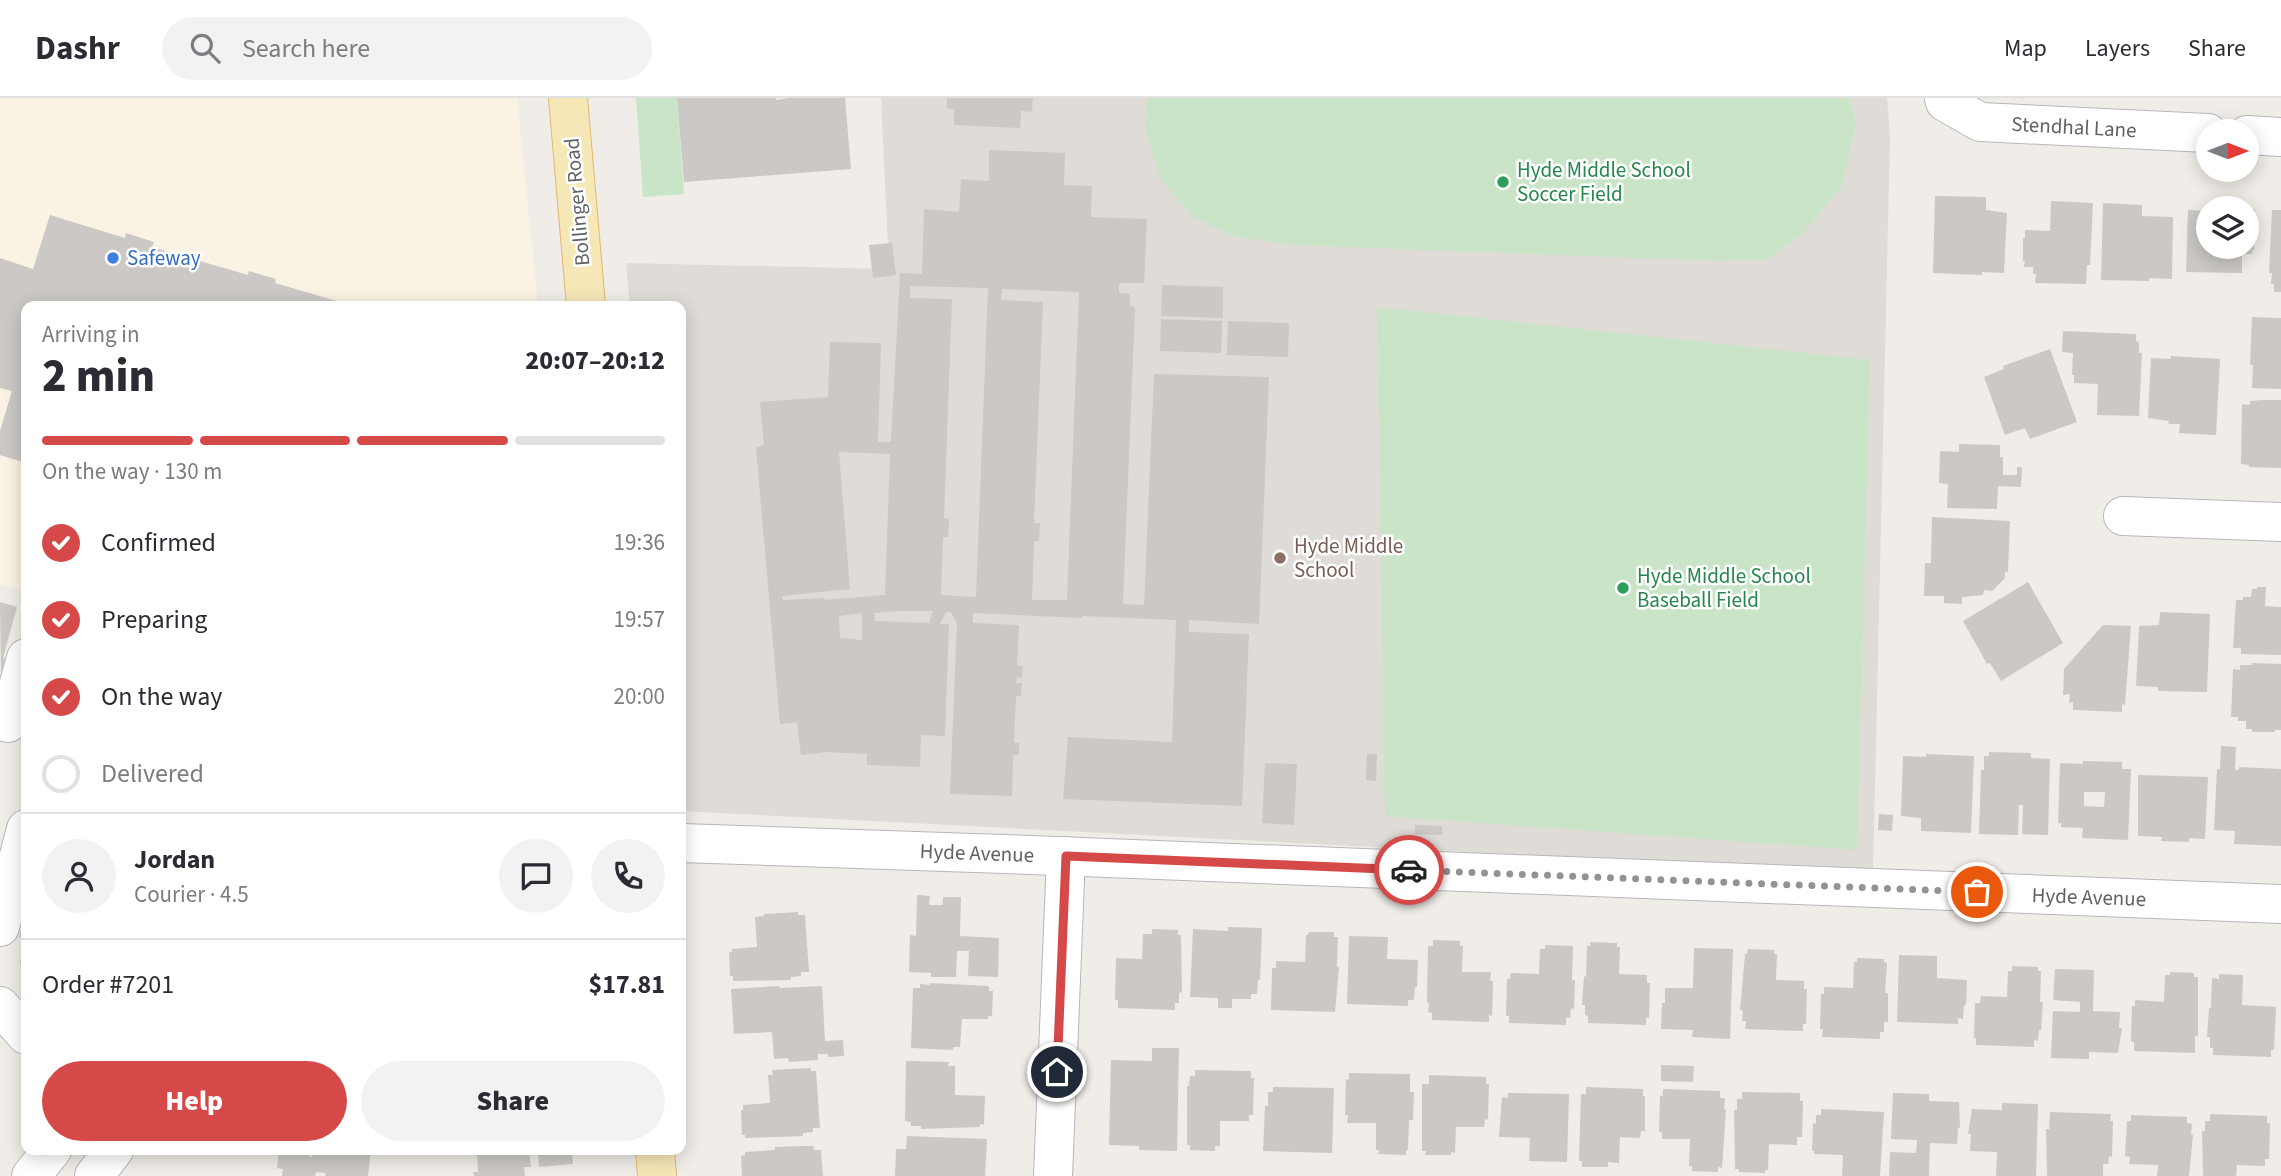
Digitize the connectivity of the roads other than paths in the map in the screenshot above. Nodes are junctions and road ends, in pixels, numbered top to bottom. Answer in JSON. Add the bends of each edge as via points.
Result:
{"nodes":[{"id":1,"x":568,"y":98,"type":"edge"},
{"id":2,"x":1945,"y":100,"type":"edge"},
{"id":3,"x":2196,"y":132,"type":"edge"},
{"id":4,"x":2259,"y":136,"type":"edge"},
{"id":5,"x":2281,"y":137,"type":"edge"},
{"id":6,"x":586,"y":301,"type":"edge"},
{"id":7,"x":2123,"y":516,"type":"dead end"},
{"id":8,"x":2281,"y":522,"type":"edge"},
{"id":9,"x":21,"y":682,"type":"edge"},
{"id":10,"x":12,"y":724,"type":"edge"},
{"id":11,"x":686,"y":843,"type":"edge"},
{"id":12,"x":21,"y":848,"type":"edge"},
{"id":13,"x":1066,"y":856,"type":"junction"},
{"id":14,"x":2281,"y":904,"type":"edge"},
{"id":15,"x":0,"y":927,"type":"edge"},
{"id":16,"x":0,"y":1006,"type":"edge"},
{"id":17,"x":21,"y":1029,"type":"edge"},
{"id":18,"x":48,"y":1155,"type":"edge"},
{"id":19,"x":110,"y":1155,"type":"edge"},
{"id":20,"x":655,"y":1155,"type":"edge"},
{"id":21,"x":31,"y":1176,"type":"edge"},
{"id":22,"x":94,"y":1176,"type":"edge"},
{"id":23,"x":657,"y":1176,"type":"edge"},
{"id":24,"x":1053,"y":1176,"type":"edge"}],
"edges":[{"from":1,"to":6,"type":"main road","name":"Bollinger Road"},
{"from":2,"to":3,"type":"street","name":"Stendhal Lane","via":[[1980,122]]},
{"from":4,"to":5,"type":"street"},
{"from":7,"to":8,"type":"street"},
{"from":9,"to":10,"type":"street"},
{"from":11,"to":13,"type":"street","name":"Hyde Avenue"},
{"from":12,"to":15,"type":"street"},
{"from":13,"to":14,"type":"street","name":"Hyde Avenue"},
{"from":13,"to":24,"type":"street"},
{"from":16,"to":17,"type":"street"},
{"from":18,"to":21,"type":"street"},
{"from":19,"to":22,"type":"street"},
{"from":20,"to":23,"type":"main road"}]}
